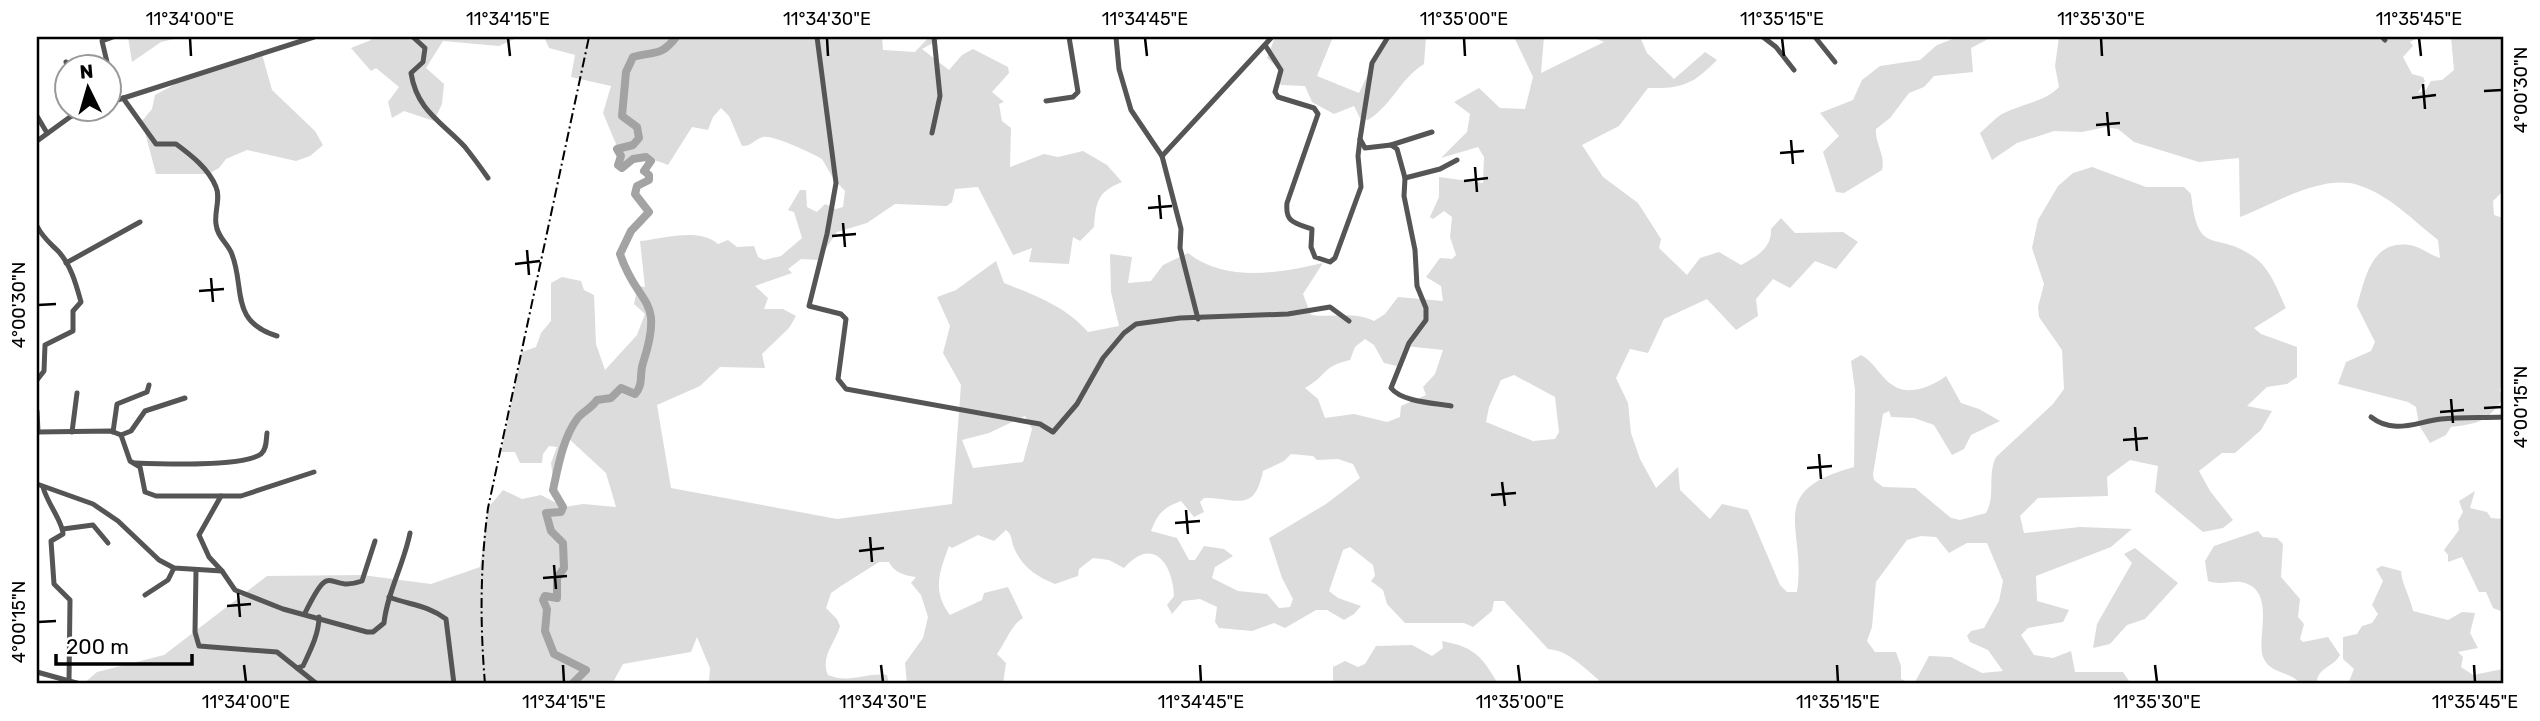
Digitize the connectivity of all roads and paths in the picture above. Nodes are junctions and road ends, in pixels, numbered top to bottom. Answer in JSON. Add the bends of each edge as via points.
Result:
{"nodes":[{"id":1,"x":113,"y":37,"type":"edge"},
{"id":2,"x":314,"y":37,"type":"edge"},
{"id":3,"x":413,"y":37,"type":"edge"},
{"id":4,"x":817,"y":37,"type":"edge"},
{"id":5,"x":934,"y":37,"type":"edge"},
{"id":6,"x":1069,"y":37,"type":"edge"},
{"id":7,"x":1116,"y":37,"type":"edge"},
{"id":8,"x":1272,"y":37,"type":"edge"},
{"id":9,"x":1388,"y":37,"type":"edge"},
{"id":10,"x":1763,"y":37,"type":"edge"},
{"id":11,"x":1815,"y":37,"type":"edge"},
{"id":12,"x":1265,"y":45,"type":"junction"},
{"id":13,"x":105,"y":52,"type":"edge"},
{"id":14,"x":1835,"y":62,"type":"dead end"},
{"id":15,"x":1794,"y":70,"type":"dead end"},
{"id":16,"x":122,"y":98,"type":"edge"},
{"id":17,"x":1046,"y":101,"type":"dead end"},
{"id":18,"x":122,"y":102,"type":"edge"},
{"id":19,"x":37,"y":116,"type":"edge"},
{"id":20,"x":62,"y":122,"type":"edge"},
{"id":21,"x":1432,"y":132,"type":"dead end"},
{"id":22,"x":47,"y":133,"type":"junction"},
{"id":23,"x":932,"y":133,"type":"dead end"},
{"id":24,"x":1360,"y":139,"type":"junction"},
{"id":25,"x":37,"y":141,"type":"edge"},
{"id":26,"x":1391,"y":145,"type":"junction"},
{"id":27,"x":1162,"y":156,"type":"junction"},
{"id":28,"x":1457,"y":160,"type":"dead end"},
{"id":29,"x":488,"y":178,"type":"dead end"},
{"id":30,"x":1405,"y":178,"type":"junction"},
{"id":31,"x":140,"y":222,"type":"dead end"},
{"id":32,"x":37,"y":226,"type":"edge"},
{"id":33,"x":66,"y":263,"type":"junction"},
{"id":34,"x":1198,"y":318,"type":"junction"},
{"id":35,"x":1349,"y":321,"type":"dead end"},
{"id":36,"x":277,"y":336,"type":"dead end"},
{"id":37,"x":37,"y":380,"type":"edge"},
{"id":38,"x":149,"y":385,"type":"dead end"},
{"id":39,"x":77,"y":393,"type":"dead end"},
{"id":40,"x":185,"y":398,"type":"dead end"},
{"id":41,"x":1451,"y":406,"type":"dead end"},
{"id":42,"x":37,"y":411,"type":"edge"},
{"id":43,"x":2371,"y":417,"type":"dead end"},
{"id":44,"x":2503,"y":417,"type":"edge"},
{"id":45,"x":38,"y":432,"type":"edge"},
{"id":46,"x":72,"y":432,"type":"junction"},
{"id":47,"x":113,"y":432,"type":"junction"},
{"id":48,"x":267,"y":433,"type":"dead end"},
{"id":49,"x":121,"y":435,"type":"junction"},
{"id":50,"x":132,"y":462,"type":"junction"},
{"id":51,"x":314,"y":472,"type":"dead end"},
{"id":52,"x":40,"y":486,"type":"edge"},
{"id":53,"x":221,"y":496,"type":"junction"},
{"id":54,"x":63,"y":529,"type":"junction"},
{"id":55,"x":411,"y":534,"type":"dead end"},
{"id":56,"x":375,"y":541,"type":"dead end"},
{"id":57,"x":108,"y":544,"type":"dead end"},
{"id":58,"x":174,"y":568,"type":"junction"},
{"id":59,"x":196,"y":570,"type":"junction"},
{"id":60,"x":222,"y":571,"type":"junction"},
{"id":61,"x":145,"y":595,"type":"dead end"},
{"id":62,"x":389,"y":597,"type":"junction"},
{"id":63,"x":305,"y":613,"type":"junction"},
{"id":64,"x":319,"y":617,"type":"junction"},
{"id":65,"x":297,"y":668,"type":"junction"},
{"id":66,"x":37,"y":672,"type":"edge"},
{"id":67,"x":69,"y":681,"type":"junction"},
{"id":68,"x":80,"y":684,"type":"edge"},
{"id":69,"x":317,"y":684,"type":"edge"},
{"id":70,"x":454,"y":684,"type":"edge"}],
"edges":[{"from":1,"to":13,"type":"street","via":[[102,41]]},
{"from":2,"to":16,"type":"street"},
{"from":3,"to":29,"type":"street","via":[[425,48],[423,62],[411,73],[413,85],[430,117],[464,146]]},
{"from":4,"to":34,"type":"street","via":[[836,183],[809,306],[846,319],[841,385],[873,395],[1040,424],[1053,432],[1124,333],[1136,324]]},
{"from":5,"to":23,"type":"street","via":[[940,96]]},
{"from":6,"to":17,"type":"street","via":[[1078,92]]},
{"from":7,"to":27,"type":"street","via":[[1119,69],[1131,110]]},
{"from":8,"to":12,"type":"street"},
{"from":9,"to":24,"type":"street","via":[[1372,63]]},
{"from":10,"to":15,"type":"street"},
{"from":11,"to":14,"type":"street"},
{"from":12,"to":24,"type":"street","via":[[1280,69],[1278,97],[1314,108],[1318,114],[1285,215],[1312,229],[1315,257],[1329,262],[1335,258],[1362,187]]},
{"from":12,"to":27,"type":"street"},
{"from":18,"to":36,"type":"street","via":[[156,144],[176,144],[210,175],[218,190],[215,223],[232,253],[242,309],[254,323]]},
{"from":19,"to":22,"type":"street"},
{"from":20,"to":22,"type":"street"},
{"from":21,"to":26,"type":"street"},
{"from":22,"to":25,"type":"street"},
{"from":24,"to":26,"type":"street","via":[[1365,148]]},
{"from":26,"to":30,"type":"street","via":[[1397,149]]},
{"from":27,"to":34,"type":"street"},
{"from":28,"to":30,"type":"street"},
{"from":30,"to":41,"type":"street","via":[[1417,286],[1426,320],[1409,343],[1391,388]]},
{"from":31,"to":33,"type":"street"},
{"from":32,"to":33,"type":"street"},
{"from":33,"to":37,"type":"street","via":[[81,302],[73,312],[73,331],[45,345],[44,371]]},
{"from":34,"to":35,"type":"street","via":[[1330,307]]},
{"from":38,"to":47,"type":"street","via":[[147,392],[117,404]]},
{"from":39,"to":46,"type":"street"},
{"from":40,"to":49,"type":"street","via":[[145,411],[131,431]]},
{"from":42,"to":45,"type":"street"},
{"from":43,"to":44,"type":"street","via":[[2400,428],[2441,419]]},
{"from":45,"to":46,"type":"street"},
{"from":46,"to":47,"type":"street"},
{"from":47,"to":49,"type":"street"},
{"from":48,"to":50,"type":"street","via":[[260,454],[234,461]]},
{"from":49,"to":50,"type":"street"},
{"from":50,"to":53,"type":"street","via":[[140,467],[145,492]]},
{"from":51,"to":53,"type":"street","via":[[240,496]]},
{"from":52,"to":54,"type":"street"},
{"from":52,"to":58,"type":"street","via":[[93,504]]},
{"from":53,"to":60,"type":"street","via":[[199,535]]},
{"from":54,"to":57,"type":"street","via":[[93,525]]},
{"from":54,"to":67,"type":"street","via":[[63,534],[51,541],[50,556],[54,584],[70,600]]},
{"from":55,"to":62,"type":"street"},
{"from":56,"to":63,"type":"street","via":[[362,581],[323,581]]},
{"from":58,"to":59,"type":"street"},
{"from":58,"to":61,"type":"street","via":[[168,580]]},
{"from":59,"to":60,"type":"street"},
{"from":59,"to":65,"type":"street","via":[[199,646],[277,652]]},
{"from":60,"to":63,"type":"street","via":[[235,590]]},
{"from":62,"to":64,"type":"street","via":[[384,623],[373,632]]},
{"from":62,"to":70,"type":"street","via":[[421,604],[446,619]]},
{"from":63,"to":64,"type":"street"},
{"from":64,"to":65,"type":"street","via":[[310,652]]},
{"from":65,"to":69,"type":"street"},
{"from":66,"to":67,"type":"street"},
{"from":67,"to":68,"type":"street"}]}
